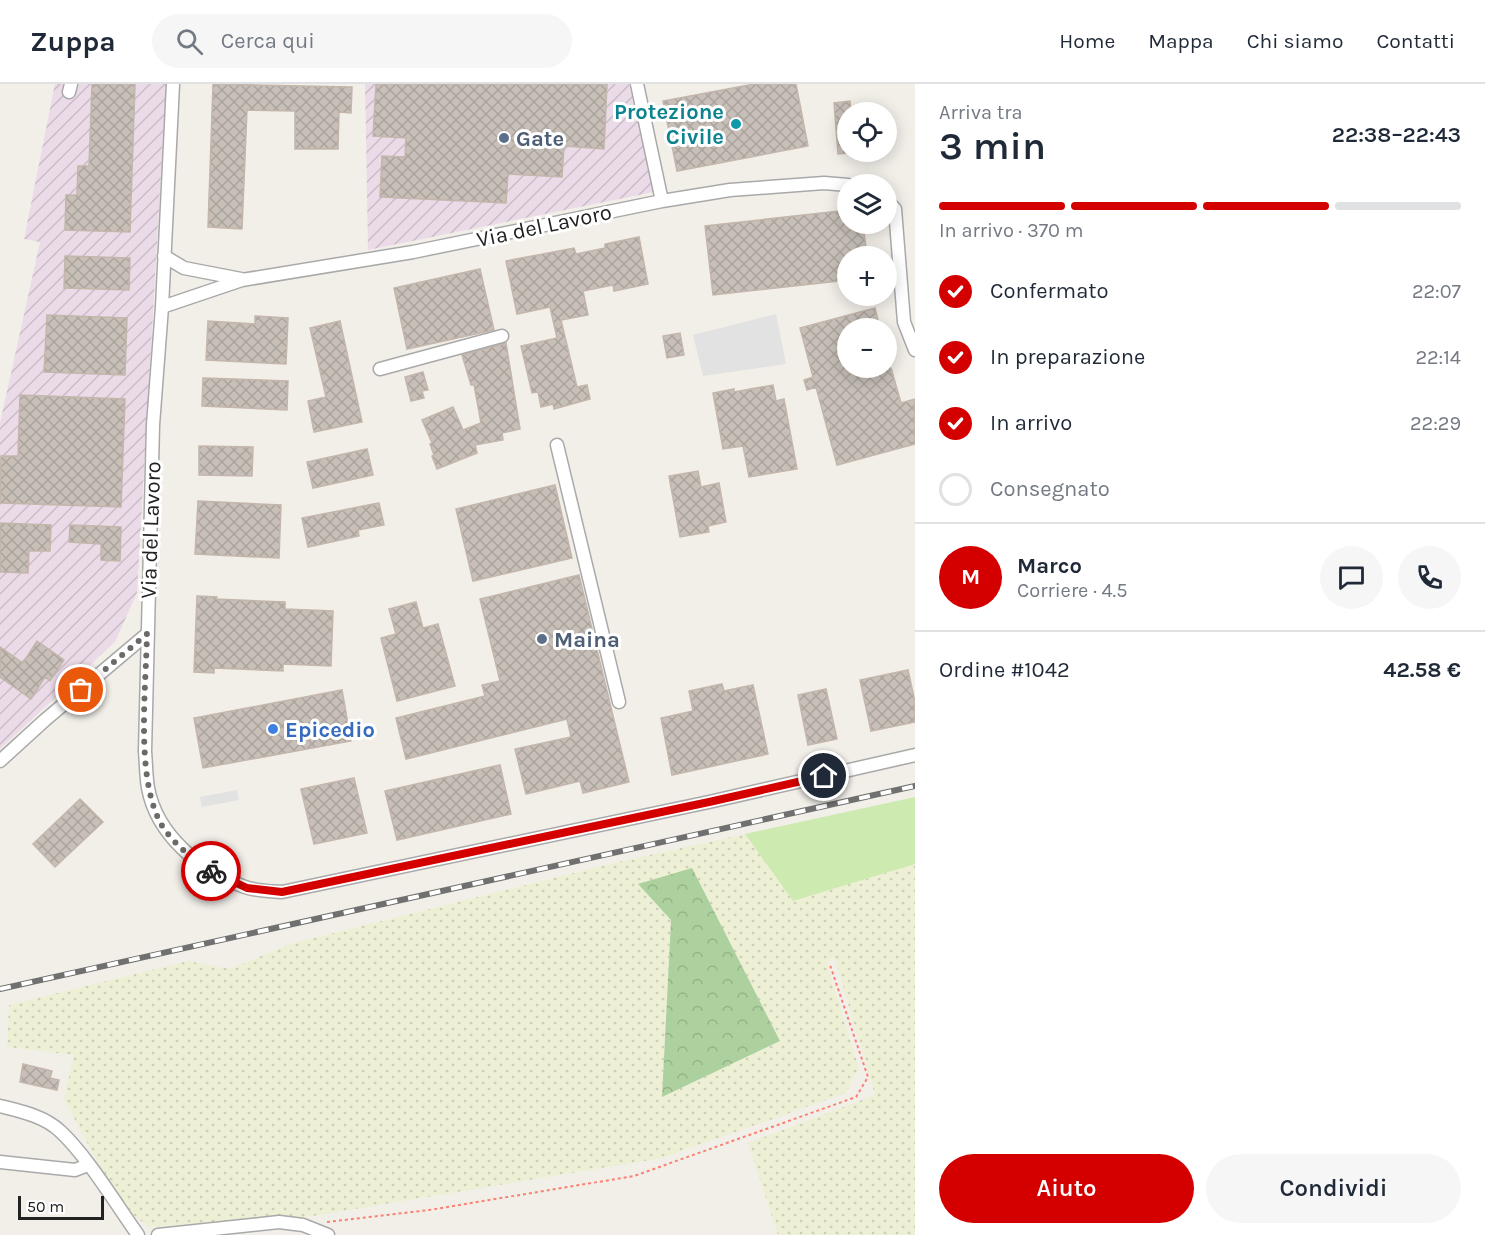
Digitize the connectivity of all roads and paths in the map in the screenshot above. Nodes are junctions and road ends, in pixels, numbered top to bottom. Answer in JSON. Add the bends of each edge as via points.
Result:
{"nodes":[{"id":1,"x":173,"y":84,"type":"edge"},
{"id":2,"x":637,"y":84,"type":"edge"},
{"id":3,"x":837,"y":184,"type":"edge"},
{"id":4,"x":662,"y":201,"type":"junction"},
{"id":5,"x":897,"y":234,"type":"edge"},
{"id":6,"x":164,"y":256,"type":"junction"},
{"id":7,"x":242,"y":280,"type":"junction"},
{"id":8,"x":162,"y":307,"type":"junction"},
{"id":9,"x":502,"y":336,"type":"dead end"},
{"id":10,"x":915,"y":350,"type":"edge"},
{"id":11,"x":380,"y":369,"type":"dead end"},
{"id":12,"x":557,"y":446,"type":"dead end"},
{"id":13,"x":147,"y":634,"type":"junction"},
{"id":14,"x":620,"y":702,"type":"dead end"},
{"id":15,"x":915,"y":755,"type":"edge"},
{"id":16,"x":0,"y":761,"type":"edge"},
{"id":17,"x":830,"y":965,"type":"dead end"},
{"id":18,"x":0,"y":1106,"type":"edge"},
{"id":19,"x":0,"y":1162,"type":"edge"},
{"id":20,"x":88,"y":1165,"type":"junction"},
{"id":21,"x":327,"y":1229,"type":"edge"},
{"id":22,"x":138,"y":1235,"type":"edge"},
{"id":23,"x":158,"y":1235,"type":"edge"}],
"edges":[{"from":1,"to":6,"type":"street","name":"Via del Lavoro"},
{"from":2,"to":4,"type":"street"},
{"from":3,"to":4,"type":"street","name":"Via del Lavoro","via":[[729,190]]},
{"from":4,"to":7,"type":"street","name":"Via del Lavoro","via":[[413,252]]},
{"from":5,"to":10,"type":"street","via":[[904,322]]},
{"from":6,"to":7,"type":"street","name":"Via del Lavoro","via":[[183,268]]},
{"from":6,"to":8,"type":"street","name":"Via del Lavoro"},
{"from":7,"to":8,"type":"street","name":"Via del Lavoro"},
{"from":8,"to":13,"type":"street","name":"Via del Lavoro","via":[[153,425]]},
{"from":9,"to":11,"type":"street"},
{"from":12,"to":14,"type":"street"},
{"from":13,"to":15,"type":"street","name":"Via del Lavoro","via":[[145,751],[148,789],[159,822],[180,847],[209,870],[247,888],[282,892]]},
{"from":13,"to":16,"type":"street"},
{"from":17,"to":21,"type":"path","via":[[868,1077],[856,1097],[634,1176]]},
{"from":18,"to":20,"type":"street","via":[[34,1116],[59,1130]]},
{"from":19,"to":20,"type":"street","via":[[75,1170]]},
{"from":20,"to":22,"type":"street"},
{"from":21,"to":23,"type":"street","via":[[285,1222]]}]}
